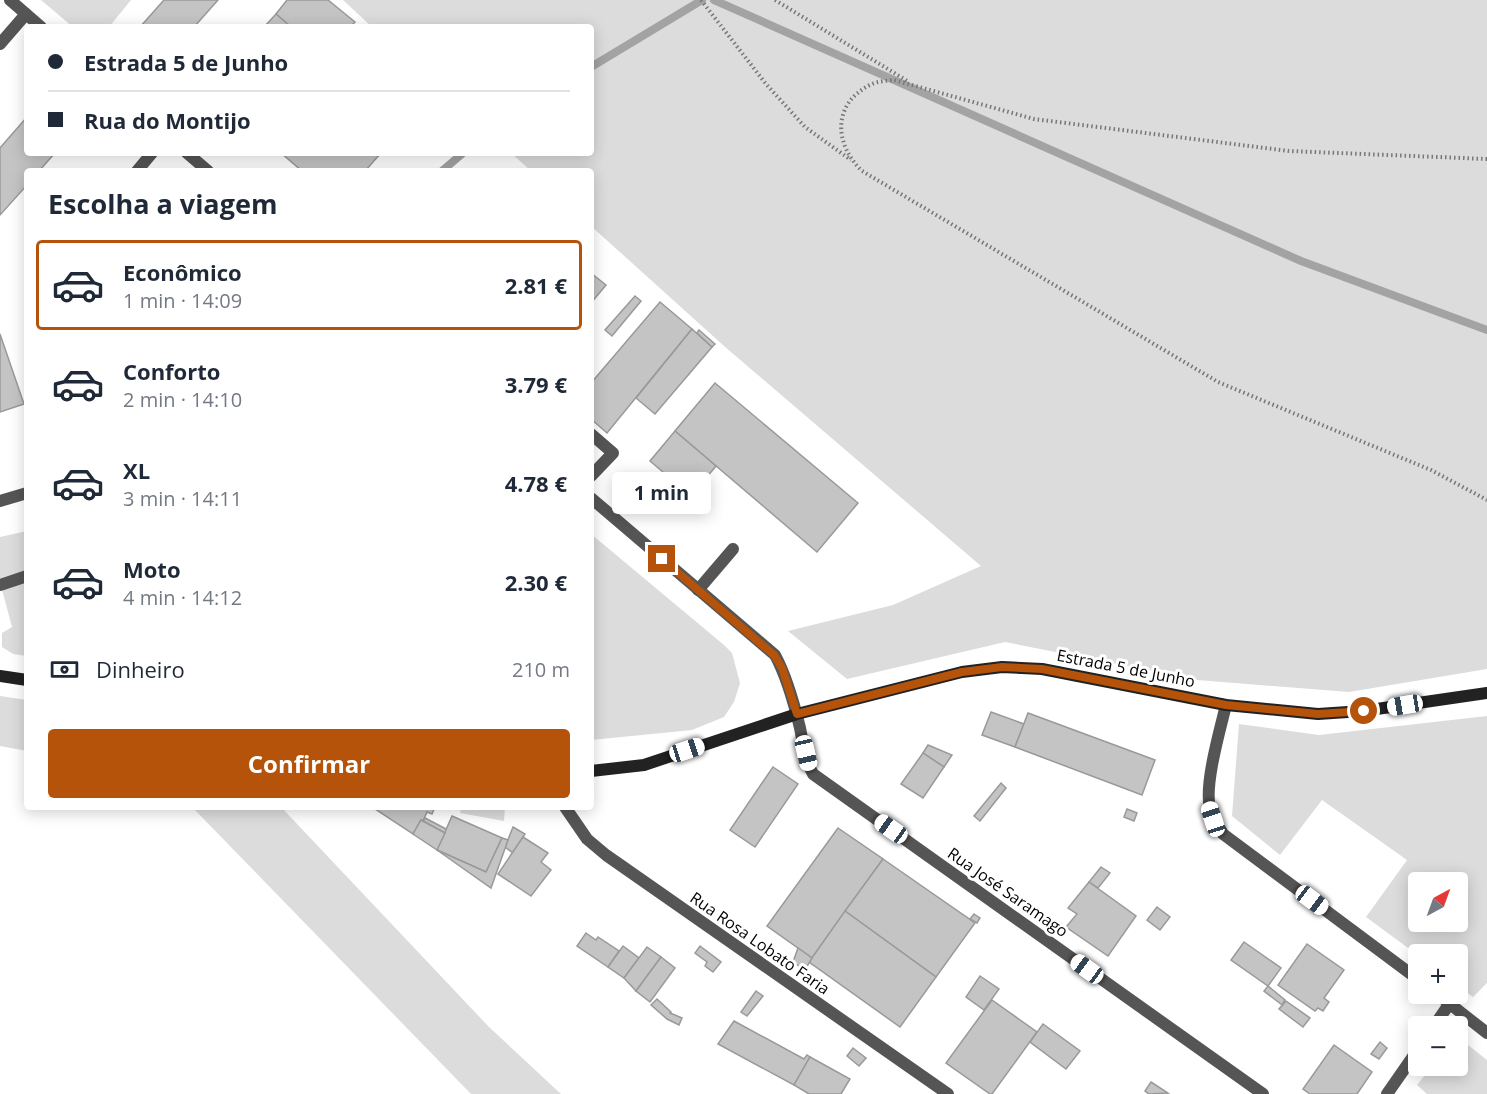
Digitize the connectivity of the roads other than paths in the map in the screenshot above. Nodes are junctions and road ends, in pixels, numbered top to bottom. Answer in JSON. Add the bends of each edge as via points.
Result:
{"nodes":[{"id":1,"x":10,"y":0,"type":"edge"},
{"id":2,"x":26,"y":14,"type":"junction"},
{"id":3,"x":38,"y":24,"type":"edge"},
{"id":4,"x":0,"y":44,"type":"edge"},
{"id":5,"x":150,"y":156,"type":"edge"},
{"id":6,"x":190,"y":156,"type":"edge"},
{"id":7,"x":140,"y":168,"type":"edge"},
{"id":8,"x":204,"y":168,"type":"edge"},
{"id":9,"x":594,"y":437,"type":"edge"},
{"id":10,"x":594,"y":473,"type":"edge"},
{"id":11,"x":24,"y":494,"type":"edge"},
{"id":12,"x":0,"y":501,"type":"edge"},
{"id":13,"x":594,"y":501,"type":"edge"},
{"id":14,"x":734,"y":549,"type":"dead end"},
{"id":15,"x":24,"y":577,"type":"edge"},
{"id":16,"x":0,"y":585,"type":"edge"},
{"id":17,"x":698,"y":590,"type":"junction"},
{"id":18,"x":0,"y":676,"type":"edge"},
{"id":19,"x":24,"y":680,"type":"edge"},
{"id":20,"x":1487,"y":693,"type":"edge"},
{"id":21,"x":1226,"y":705,"type":"junction"},
{"id":22,"x":797,"y":714,"type":"junction"},
{"id":23,"x":594,"y":771,"type":"edge"},
{"id":24,"x":567,"y":810,"type":"edge"},
{"id":25,"x":1408,"y":972,"type":"edge"},
{"id":26,"x":1451,"y":1004,"type":"edge"},
{"id":27,"x":1487,"y":1033,"type":"edge"},
{"id":28,"x":1408,"y":1064,"type":"edge"},
{"id":29,"x":948,"y":1094,"type":"edge"},
{"id":30,"x":1263,"y":1094,"type":"edge"},
{"id":31,"x":1387,"y":1094,"type":"edge"}],
"edges":[{"from":1,"to":2,"type":"street"},
{"from":2,"to":3,"type":"street"},
{"from":2,"to":4,"type":"street"},
{"from":5,"to":7,"type":"street"},
{"from":6,"to":8,"type":"street"},
{"from":9,"to":10,"type":"street","via":[[613,453]]},
{"from":11,"to":12,"type":"street"},
{"from":13,"to":17,"type":"street","name":"Rua José Saramago"},
{"from":14,"to":17,"type":"street"},
{"from":15,"to":16,"type":"street"},
{"from":17,"to":22,"type":"street","name":"Rua José Saramago","via":[[774,655]]},
{"from":18,"to":19,"type":"street"},
{"from":20,"to":21,"type":"street","name":"Estrada 5 de Junho","via":[[1318,714]]},
{"from":21,"to":22,"type":"street","name":"Estrada 5 de Junho","via":[[1042,669],[1002,667],[962,672]]},
{"from":21,"to":25,"type":"street","via":[[1212,764],[1209,806],[1223,834]]},
{"from":22,"to":23,"type":"street","name":"Estrada 5 de Junho","via":[[644,765]]},
{"from":22,"to":30,"type":"street","name":"Rua José Saramago","via":[[813,774]]},
{"from":24,"to":29,"type":"street","name":"Rua Rosa Lobato Faria","via":[[587,839],[606,855]]},
{"from":26,"to":27,"type":"street"},
{"from":28,"to":31,"type":"street"}]}
